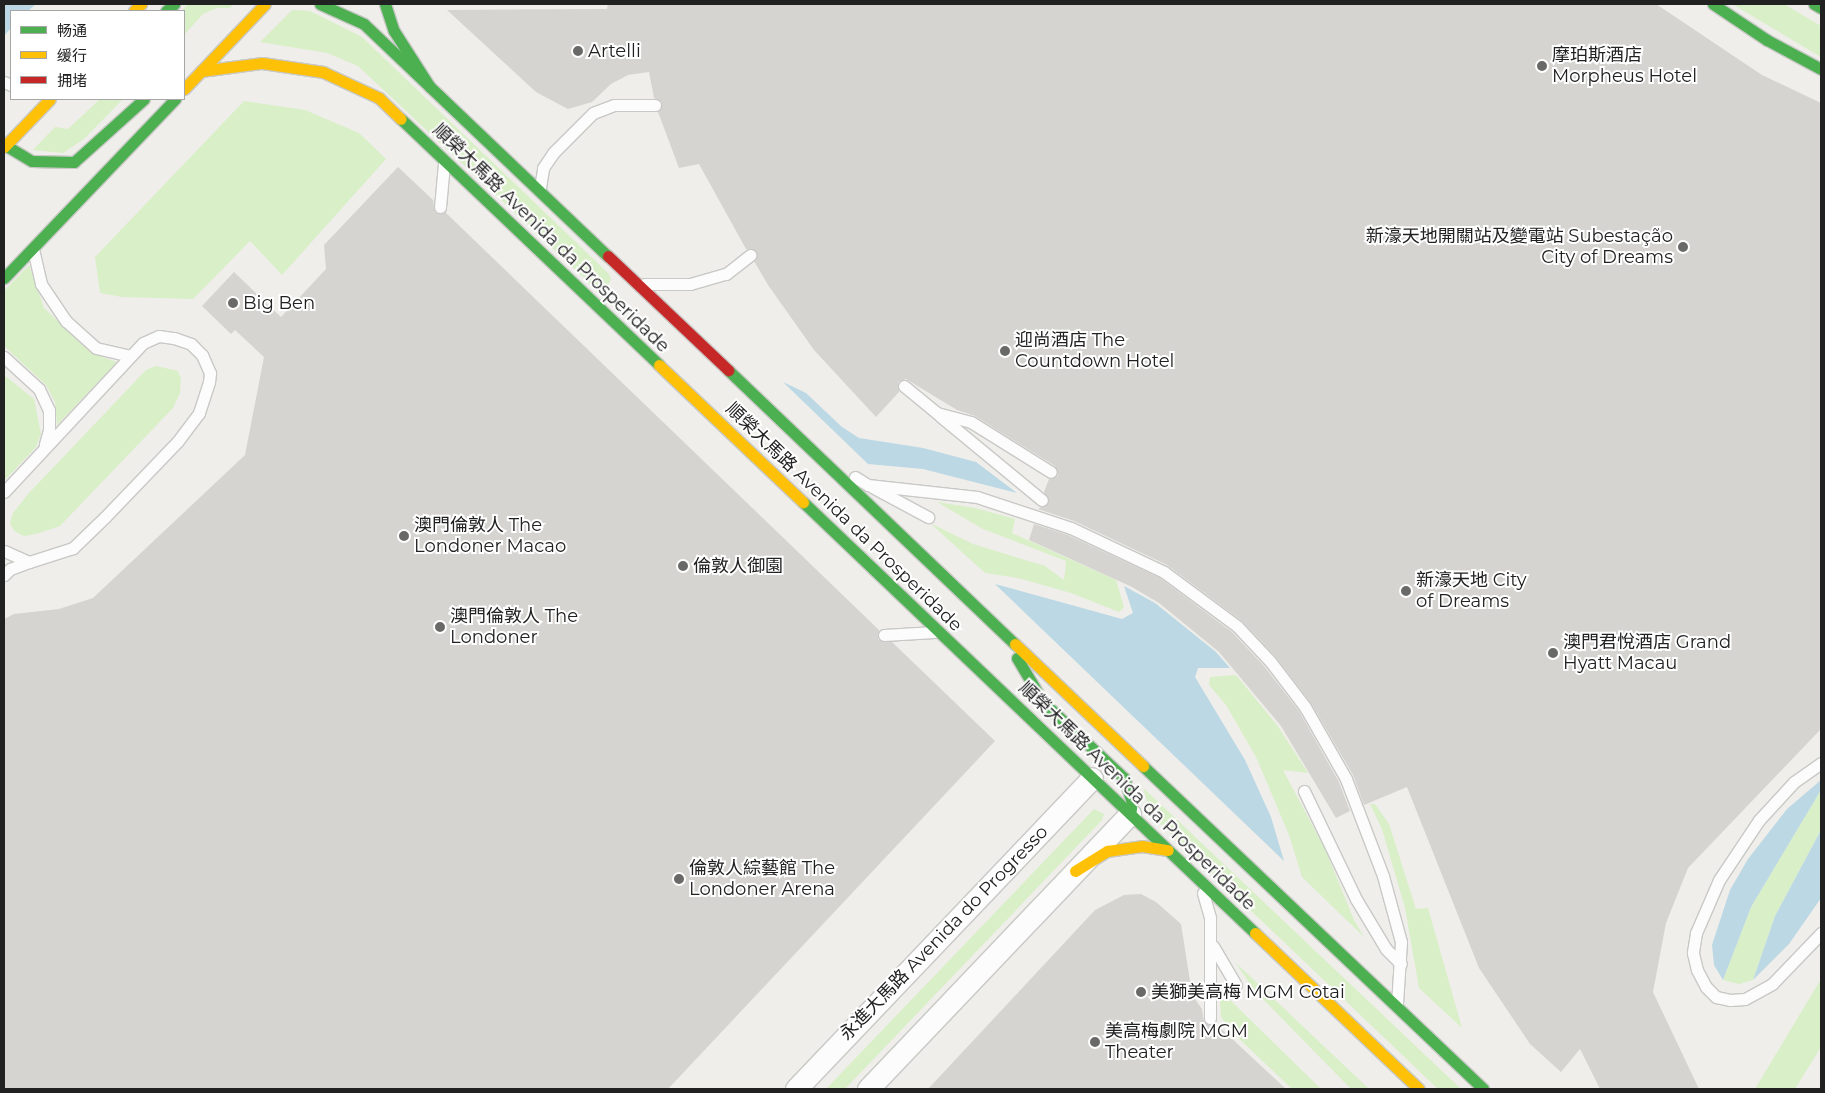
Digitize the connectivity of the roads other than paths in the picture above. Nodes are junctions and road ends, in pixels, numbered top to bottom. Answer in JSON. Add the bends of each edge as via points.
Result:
{"nodes":[{"id":1,"x":265,"y":4,"type":"edge"},
{"id":2,"x":320,"y":4,"type":"edge"},
{"id":3,"x":385,"y":4,"type":"edge"},
{"id":4,"x":1713,"y":4,"type":"edge"},
{"id":5,"x":1814,"y":4,"type":"edge"},
{"id":6,"x":1821,"y":8,"type":"edge"},
{"id":7,"x":1821,"y":69,"type":"edge"},
{"id":8,"x":201,"y":71,"type":"junction"},
{"id":9,"x":185,"y":79,"type":"edge"},
{"id":10,"x":430,"y":87,"type":"junction"},
{"id":11,"x":185,"y":88,"type":"edge"},
{"id":12,"x":49,"y":100,"type":"edge"},
{"id":13,"x":143,"y":100,"type":"edge"},
{"id":14,"x":173,"y":100,"type":"edge"},
{"id":15,"x":655,"y":105,"type":"dead end"},
{"id":16,"x":4,"y":145,"type":"edge"},
{"id":17,"x":553,"y":154,"type":"junction"},
{"id":18,"x":444,"y":160,"type":"junction"},
{"id":19,"x":517,"y":170,"type":"junction"},
{"id":20,"x":539,"y":191,"type":"junction"},
{"id":21,"x":440,"y":207,"type":"dead end"},
{"id":22,"x":33,"y":247,"type":"junction"},
{"id":23,"x":750,"y":255,"type":"dead end"},
{"id":24,"x":4,"y":278,"type":"edge"},
{"id":25,"x":634,"y":287,"type":"junction"},
{"id":26,"x":130,"y":356,"type":"junction"},
{"id":27,"x":4,"y":357,"type":"edge"},
{"id":28,"x":904,"y":386,"type":"dead end"},
{"id":29,"x":937,"y":413,"type":"junction"},
{"id":30,"x":44,"y":448,"type":"junction"},
{"id":31,"x":811,"y":450,"type":"junction"},
{"id":32,"x":1051,"y":472,"type":"dead end"},
{"id":33,"x":868,"y":485,"type":"junction"},
{"id":34,"x":4,"y":492,"type":"edge"},
{"id":35,"x":1042,"y":500,"type":"dead end"},
{"id":36,"x":928,"y":517,"type":"dead end"},
{"id":37,"x":4,"y":551,"type":"edge"},
{"id":38,"x":29,"y":562,"type":"junction"},
{"id":39,"x":4,"y":575,"type":"edge"},
{"id":40,"x":938,"y":631,"type":"junction"},
{"id":41,"x":1002,"y":631,"type":"junction"},
{"id":42,"x":884,"y":635,"type":"dead end"},
{"id":43,"x":1821,"y":754,"type":"edge"},
{"id":44,"x":1821,"y":763,"type":"edge"},
{"id":45,"x":1092,"y":778,"type":"junction"},
{"id":46,"x":1794,"y":782,"type":"junction"},
{"id":47,"x":1304,"y":791,"type":"dead end"},
{"id":48,"x":1130,"y":814,"type":"junction"},
{"id":49,"x":1168,"y":850,"type":"junction"},
{"id":50,"x":1187,"y":868,"type":"junction"},
{"id":51,"x":1075,"y":871,"type":"junction"},
{"id":52,"x":1821,"y":933,"type":"edge"},
{"id":53,"x":1211,"y":942,"type":"junction"},
{"id":54,"x":1821,"y":943,"type":"edge"},
{"id":55,"x":1806,"y":950,"type":"junction"},
{"id":56,"x":1401,"y":964,"type":"junction"},
{"id":57,"x":1236,"y":985,"type":"dead end"},
{"id":58,"x":1396,"y":1007,"type":"junction"},
{"id":59,"x":1210,"y":1018,"type":"dead end"},
{"id":60,"x":796,"y":1089,"type":"edge"},
{"id":61,"x":868,"y":1089,"type":"edge"},
{"id":62,"x":1419,"y":1089,"type":"edge"},
{"id":63,"x":1482,"y":1089,"type":"edge"}],
"edges":[{"from":1,"to":8,"type":"street"},
{"from":2,"to":10,"type":"street","name":"順榮大馬路 Avenida da Prosperidade","via":[[364,24]]},
{"from":3,"to":10,"type":"street","via":[[402,46]]},
{"from":4,"to":7,"type":"street","via":[[1767,40]]},
{"from":5,"to":6,"type":"street"},
{"from":8,"to":9,"type":"street"},
{"from":8,"to":11,"type":"street"},
{"from":8,"to":18,"type":"street","name":"順榮大馬路 Avenida da Prosperidade","via":[[262,62],[323,72],[379,98]]},
{"from":10,"to":19,"type":"street","name":"順榮大馬路 Avenida da Prosperidade"},
{"from":12,"to":16,"type":"street"},
{"from":13,"to":16,"type":"street","via":[[74,162],[32,161]]},
{"from":14,"to":22,"type":"street"},
{"from":15,"to":17,"type":"lane","via":[[631,103],[604,108],[584,121]]},
{"from":17,"to":19,"type":"lane","via":[[540,164]]},
{"from":17,"to":20,"type":"lane","via":[[543,168]]},
{"from":18,"to":21,"type":"lane"},
{"from":18,"to":40,"type":"street","name":"順榮大馬路 Avenida da Prosperidade","via":[[610,312]]},
{"from":19,"to":20,"type":"street","name":"順榮大馬路 Avenida da Prosperidade"},
{"from":20,"to":25,"type":"street","name":"順榮大馬路 Avenida da Prosperidade"},
{"from":22,"to":24,"type":"street"},
{"from":22,"to":26,"type":"lane","via":[[41,284],[66,321],[96,348]]},
{"from":23,"to":25,"type":"lane","via":[[726,274],[690,284]]},
{"from":25,"to":31,"type":"street","name":"順榮大馬路 Avenida da Prosperidade"},
{"from":26,"to":30,"type":"lane"},
{"from":26,"to":38,"type":"lane","via":[[143,343],[159,336],[191,344],[202,355],[210,372],[209,391],[199,413],[178,442],[73,548]]},
{"from":27,"to":30,"type":"lane","via":[[39,390],[49,410],[49,430]]},
{"from":28,"to":29,"type":"lane"},
{"from":29,"to":32,"type":"lane","via":[[972,422]]},
{"from":29,"to":35,"type":"lane"},
{"from":30,"to":34,"type":"lane"},
{"from":31,"to":33,"type":"lane"},
{"from":31,"to":41,"type":"street","name":"順榮大馬路 Avenida da Prosperidade"},
{"from":33,"to":36,"type":"lane"},
{"from":33,"to":56,"type":"lane","via":[[977,497],[1037,515],[1156,567],[1207,601],[1237,626],[1270,661],[1305,707],[1336,758],[1383,876],[1401,942]]},
{"from":37,"to":38,"type":"lane"},
{"from":38,"to":39,"type":"lane","via":[[10,569]]},
{"from":40,"to":42,"type":"lane"},
{"from":40,"to":45,"type":"street","name":"順榮大馬路 Avenida da Prosperidade"},
{"from":41,"to":48,"type":"street","via":[[1043,702],[1124,778],[1130,789]]},
{"from":41,"to":58,"type":"street","name":"順榮大馬路 Avenida da Prosperidade"},
{"from":43,"to":46,"type":"lane"},
{"from":44,"to":46,"type":"lane"},
{"from":45,"to":48,"type":"street","name":"順榮大馬路 Avenida da Prosperidade"},
{"from":45,"to":60,"type":"street","name":"永進大馬路 Avenida do Progresso"},
{"from":46,"to":55,"type":"lane","via":[[1759,820],[1719,880],[1704,908],[1693,953],[1706,987],[1716,996],[1730,1000],[1744,999],[1772,984]]},
{"from":47,"to":56,"type":"lane","via":[[1356,899],[1386,950]]},
{"from":48,"to":49,"type":"street","name":"順榮大馬路 Avenida da Prosperidade"},
{"from":48,"to":51,"type":"street"},
{"from":49,"to":50,"type":"street","name":"順榮大馬路 Avenida da Prosperidade"},
{"from":49,"to":51,"type":"street","via":[[1142,846],[1107,851]]},
{"from":50,"to":53,"type":"lane","via":[[1204,894]]},
{"from":50,"to":62,"type":"street","name":"順榮大馬路 Avenida da Prosperidade"},
{"from":51,"to":61,"type":"street"},
{"from":52,"to":55,"type":"lane"},
{"from":53,"to":57,"type":"lane"},
{"from":53,"to":59,"type":"lane"},
{"from":54,"to":55,"type":"lane"},
{"from":56,"to":58,"type":"lane"},
{"from":58,"to":63,"type":"street","name":"順榮大馬路 Avenida da Prosperidade"}]}
